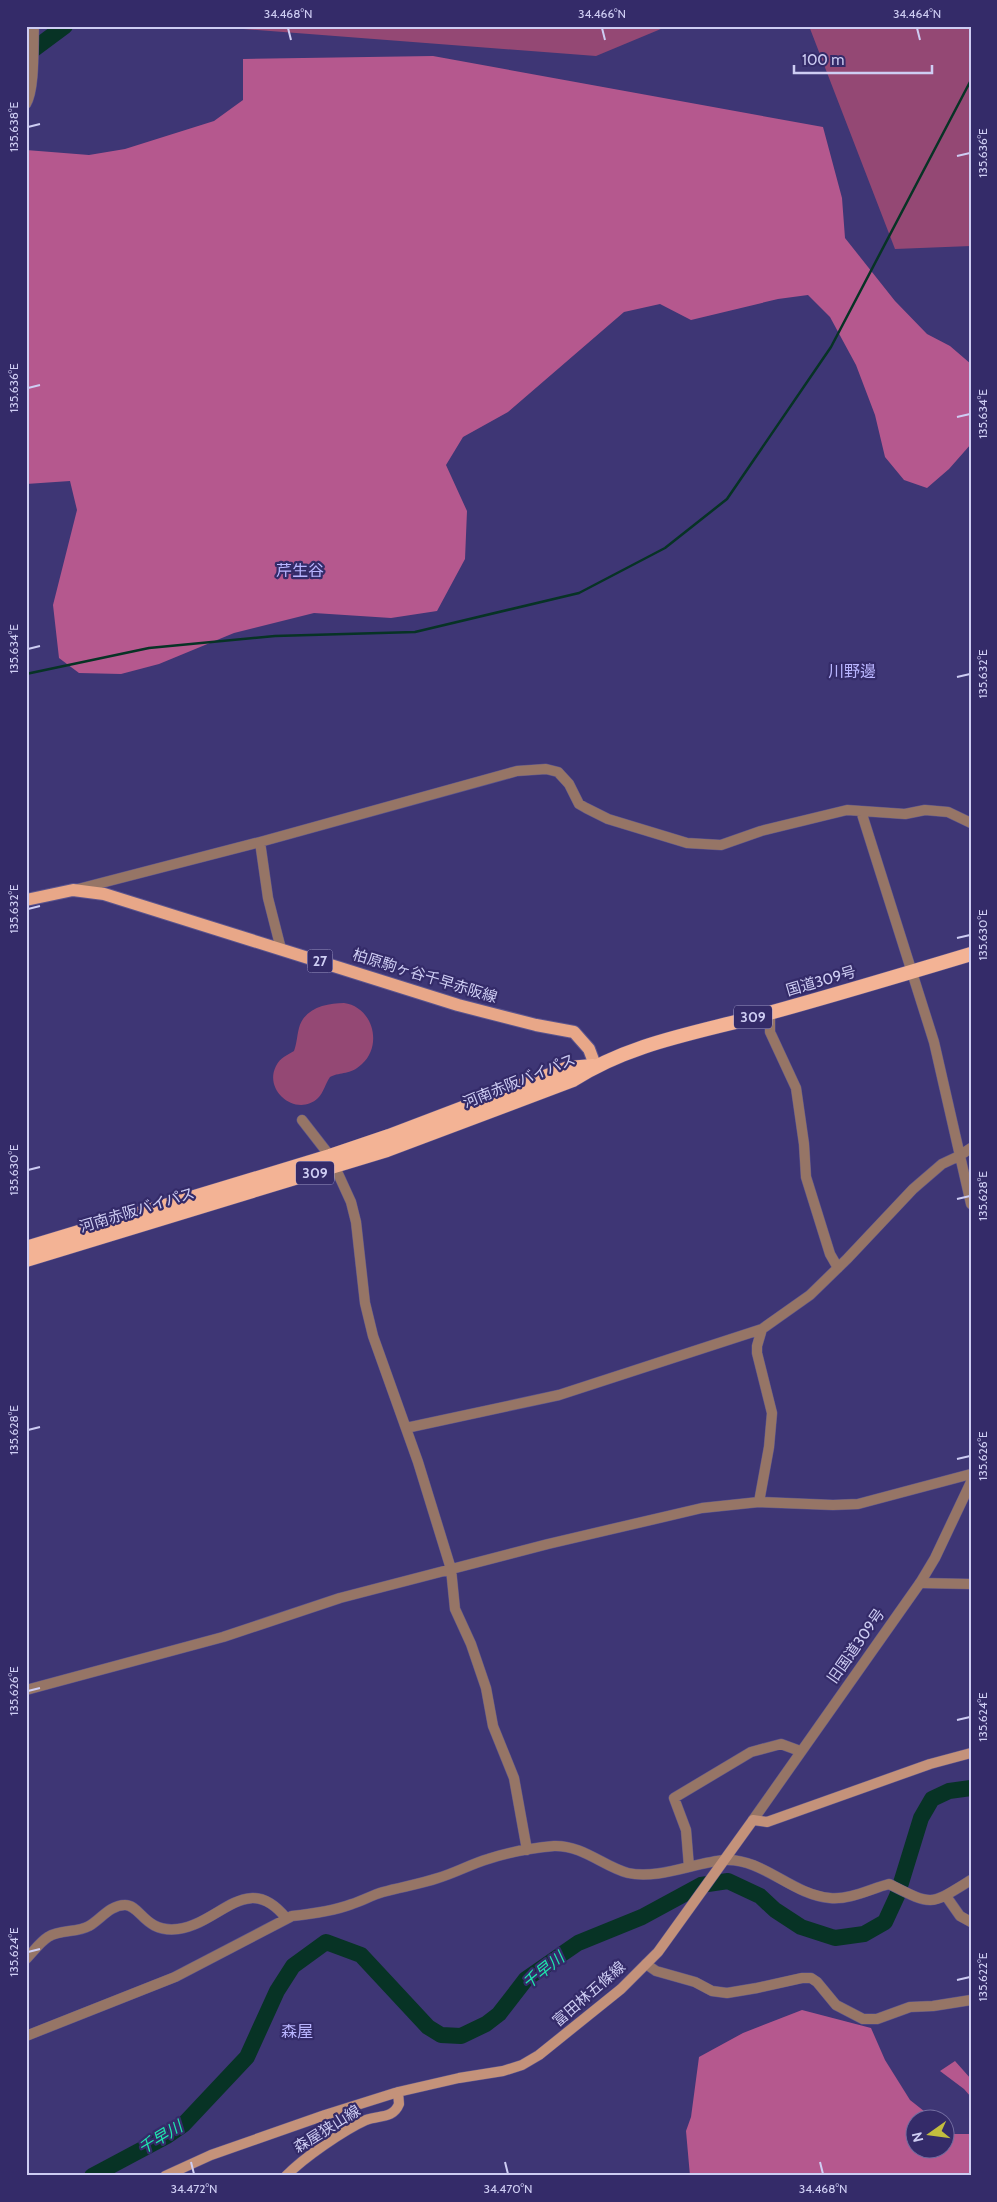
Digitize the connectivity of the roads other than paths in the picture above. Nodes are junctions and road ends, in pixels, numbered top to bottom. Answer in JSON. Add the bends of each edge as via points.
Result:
{"nodes":[{"id":1,"x":34,"y":26,"type":"edge"},
{"id":2,"x":26,"y":104,"type":"edge"},
{"id":3,"x":861,"y":811,"type":"junction"},
{"id":4,"x":971,"y":822,"type":"edge"},
{"id":5,"x":260,"y":842,"type":"junction"},
{"id":6,"x":73,"y":890,"type":"junction"},
{"id":7,"x":26,"y":900,"type":"edge"},
{"id":8,"x":281,"y":949,"type":"junction"},
{"id":9,"x":971,"y":954,"type":"edge"},
{"id":10,"x":911,"y":972,"type":"junction"},
{"id":11,"x":770,"y":1012,"type":"junction"},
{"id":12,"x":595,"y":1066,"type":"junction"},
{"id":13,"x":302,"y":1120,"type":"dead end"},
{"id":14,"x":971,"y":1148,"type":"edge"},
{"id":15,"x":959,"y":1156,"type":"junction"},
{"id":16,"x":333,"y":1162,"type":"junction"},
{"id":17,"x":971,"y":1204,"type":"edge"},
{"id":18,"x":26,"y":1248,"type":"edge"},
{"id":19,"x":26,"y":1260,"type":"edge"},
{"id":20,"x":838,"y":1268,"type":"junction"},
{"id":21,"x":762,"y":1329,"type":"junction"},
{"id":22,"x":406,"y":1428,"type":"junction"},
{"id":23,"x":971,"y":1474,"type":"edge"},
{"id":24,"x":971,"y":1482,"type":"edge"},
{"id":25,"x":759,"y":1502,"type":"junction"},
{"id":26,"x":451,"y":1569,"type":"junction"},
{"id":27,"x":920,"y":1583,"type":"junction"},
{"id":28,"x":971,"y":1584,"type":"edge"},
{"id":29,"x":26,"y":1690,"type":"edge"},
{"id":30,"x":800,"y":1751,"type":"junction"},
{"id":31,"x":971,"y":1753,"type":"edge"},
{"id":32,"x":754,"y":1820,"type":"junction"},
{"id":33,"x":527,"y":1850,"type":"junction"},
{"id":34,"x":726,"y":1860,"type":"junction"},
{"id":35,"x":689,"y":1867,"type":"junction"},
{"id":36,"x":971,"y":1880,"type":"edge"},
{"id":37,"x":946,"y":1896,"type":"junction"},
{"id":38,"x":286,"y":1918,"type":"junction"},
{"id":39,"x":971,"y":1922,"type":"edge"},
{"id":40,"x":26,"y":1958,"type":"edge"},
{"id":41,"x":646,"y":1964,"type":"junction"},
{"id":42,"x":971,"y":2000,"type":"edge"},
{"id":43,"x":26,"y":2036,"type":"edge"},
{"id":44,"x":398,"y":2092,"type":"junction"},
{"id":45,"x":165,"y":2176,"type":"edge"},
{"id":46,"x":286,"y":2176,"type":"edge"}],
"edges":[{"from":1,"to":2,"type":"street","via":[[33,84]]},
{"from":3,"to":4,"type":"street","via":[[948,812]]},
{"from":3,"to":5,"type":"street","via":[[847,810],[721,845],[687,843],[608,819],[579,804],[569,784],[558,772],[538,769],[517,771]]},
{"from":3,"to":10,"type":"street"},
{"from":5,"to":6,"type":"street"},
{"from":5,"to":8,"type":"street","via":[[268,898]]},
{"from":6,"to":7,"type":"main road","name":"柏原駒ヶ谷千早赤阪線","number":"27"},
{"from":6,"to":8,"type":"main road","name":"柏原駒ヶ谷千早赤阪線","number":"27","via":[[104,894]]},
{"from":8,"to":12,"type":"main road","name":"柏原駒ヶ谷千早赤阪線","number":"27","via":[[458,1005],[574,1032],[589,1049]]},
{"from":9,"to":10,"type":"highway","name":"国道309号","number":"309"},
{"from":10,"to":11,"type":"highway","name":"国道309号","number":"309"},
{"from":10,"to":15,"type":"street","via":[[934,1042]]},
{"from":11,"to":12,"type":"highway","name":"国道309号","number":"309","via":[[663,1040]]},
{"from":11,"to":20,"type":"street","via":[[770,1032],[796,1088],[806,1177],[830,1254]]},
{"from":12,"to":16,"type":"highway","name":"河南赤阪バイパス","number":"309","via":[[568,1068],[389,1136]]},
{"from":13,"to":16,"type":"street"},
{"from":14,"to":15,"type":"street"},
{"from":15,"to":17,"type":"street"},
{"from":15,"to":20,"type":"street","via":[[942,1164],[913,1189]]},
{"from":16,"to":18,"type":"highway","name":"河南赤阪バイパス","number":"309"},
{"from":16,"to":19,"type":"highway","name":"河南赤阪バイパス","number":"309"},
{"from":16,"to":22,"type":"street","via":[[356,1222],[365,1303],[373,1336]]},
{"from":20,"to":21,"type":"street","via":[[810,1295]]},
{"from":21,"to":22,"type":"street","via":[[558,1395]]},
{"from":21,"to":25,"type":"street","via":[[756,1346],[772,1413]]},
{"from":22,"to":26,"type":"street"},
{"from":23,"to":25,"type":"street","via":[[858,1504],[833,1506]]},
{"from":24,"to":27,"type":"street","name":"旧国道309号"},
{"from":25,"to":26,"type":"street","via":[[702,1508]]},
{"from":26,"to":29,"type":"street","via":[[340,1598],[215,1640]]},
{"from":26,"to":33,"type":"street","via":[[455,1609],[483,1679],[493,1726],[514,1778]]},
{"from":27,"to":28,"type":"street"},
{"from":27,"to":30,"type":"street","name":"旧国道309号"},
{"from":30,"to":32,"type":"street","name":"旧国道309号"},
{"from":30,"to":35,"type":"street","via":[[781,1744],[750,1752],[674,1798],[686,1830]]},
{"from":31,"to":32,"type":"main road","via":[[930,1764],[767,1822]]},
{"from":32,"to":34,"type":"main road","name":"富田林五條線"},
{"from":33,"to":35,"type":"street","via":[[557,1846],[596,1857],[637,1874]]},
{"from":33,"to":38,"type":"street","via":[[488,1859],[350,1905]]},
{"from":34,"to":35,"type":"street"},
{"from":34,"to":37,"type":"street","via":[[744,1861],[812,1896],[833,1899],[853,1896],[889,1884],[928,1901]]},
{"from":34,"to":41,"type":"main road","name":"富田林五條線"},
{"from":36,"to":37,"type":"street"},
{"from":37,"to":39,"type":"street","via":[[960,1916]]},
{"from":38,"to":40,"type":"street","via":[[275,1904],[259,1898],[242,1900],[198,1923],[166,1930],[150,1924],[125,1905],[110,1910],[88,1927],[47,1937]]},
{"from":38,"to":43,"type":"street","via":[[175,1978]]},
{"from":41,"to":42,"type":"street","via":[[656,1972],[695,1982],[712,1991],[758,1988],[811,1978],[836,2005],[863,2019],[877,2019],[910,2006]]},
{"from":41,"to":44,"type":"main road","name":"富田林五條線","via":[[560,2039],[522,2065]]},
{"from":44,"to":45,"type":"main road","name":"富田林五條線","via":[[211,2155]]},
{"from":44,"to":46,"type":"main road","name":"森屋狭山線","via":[[399,2104],[393,2113],[362,2123]]}]}
